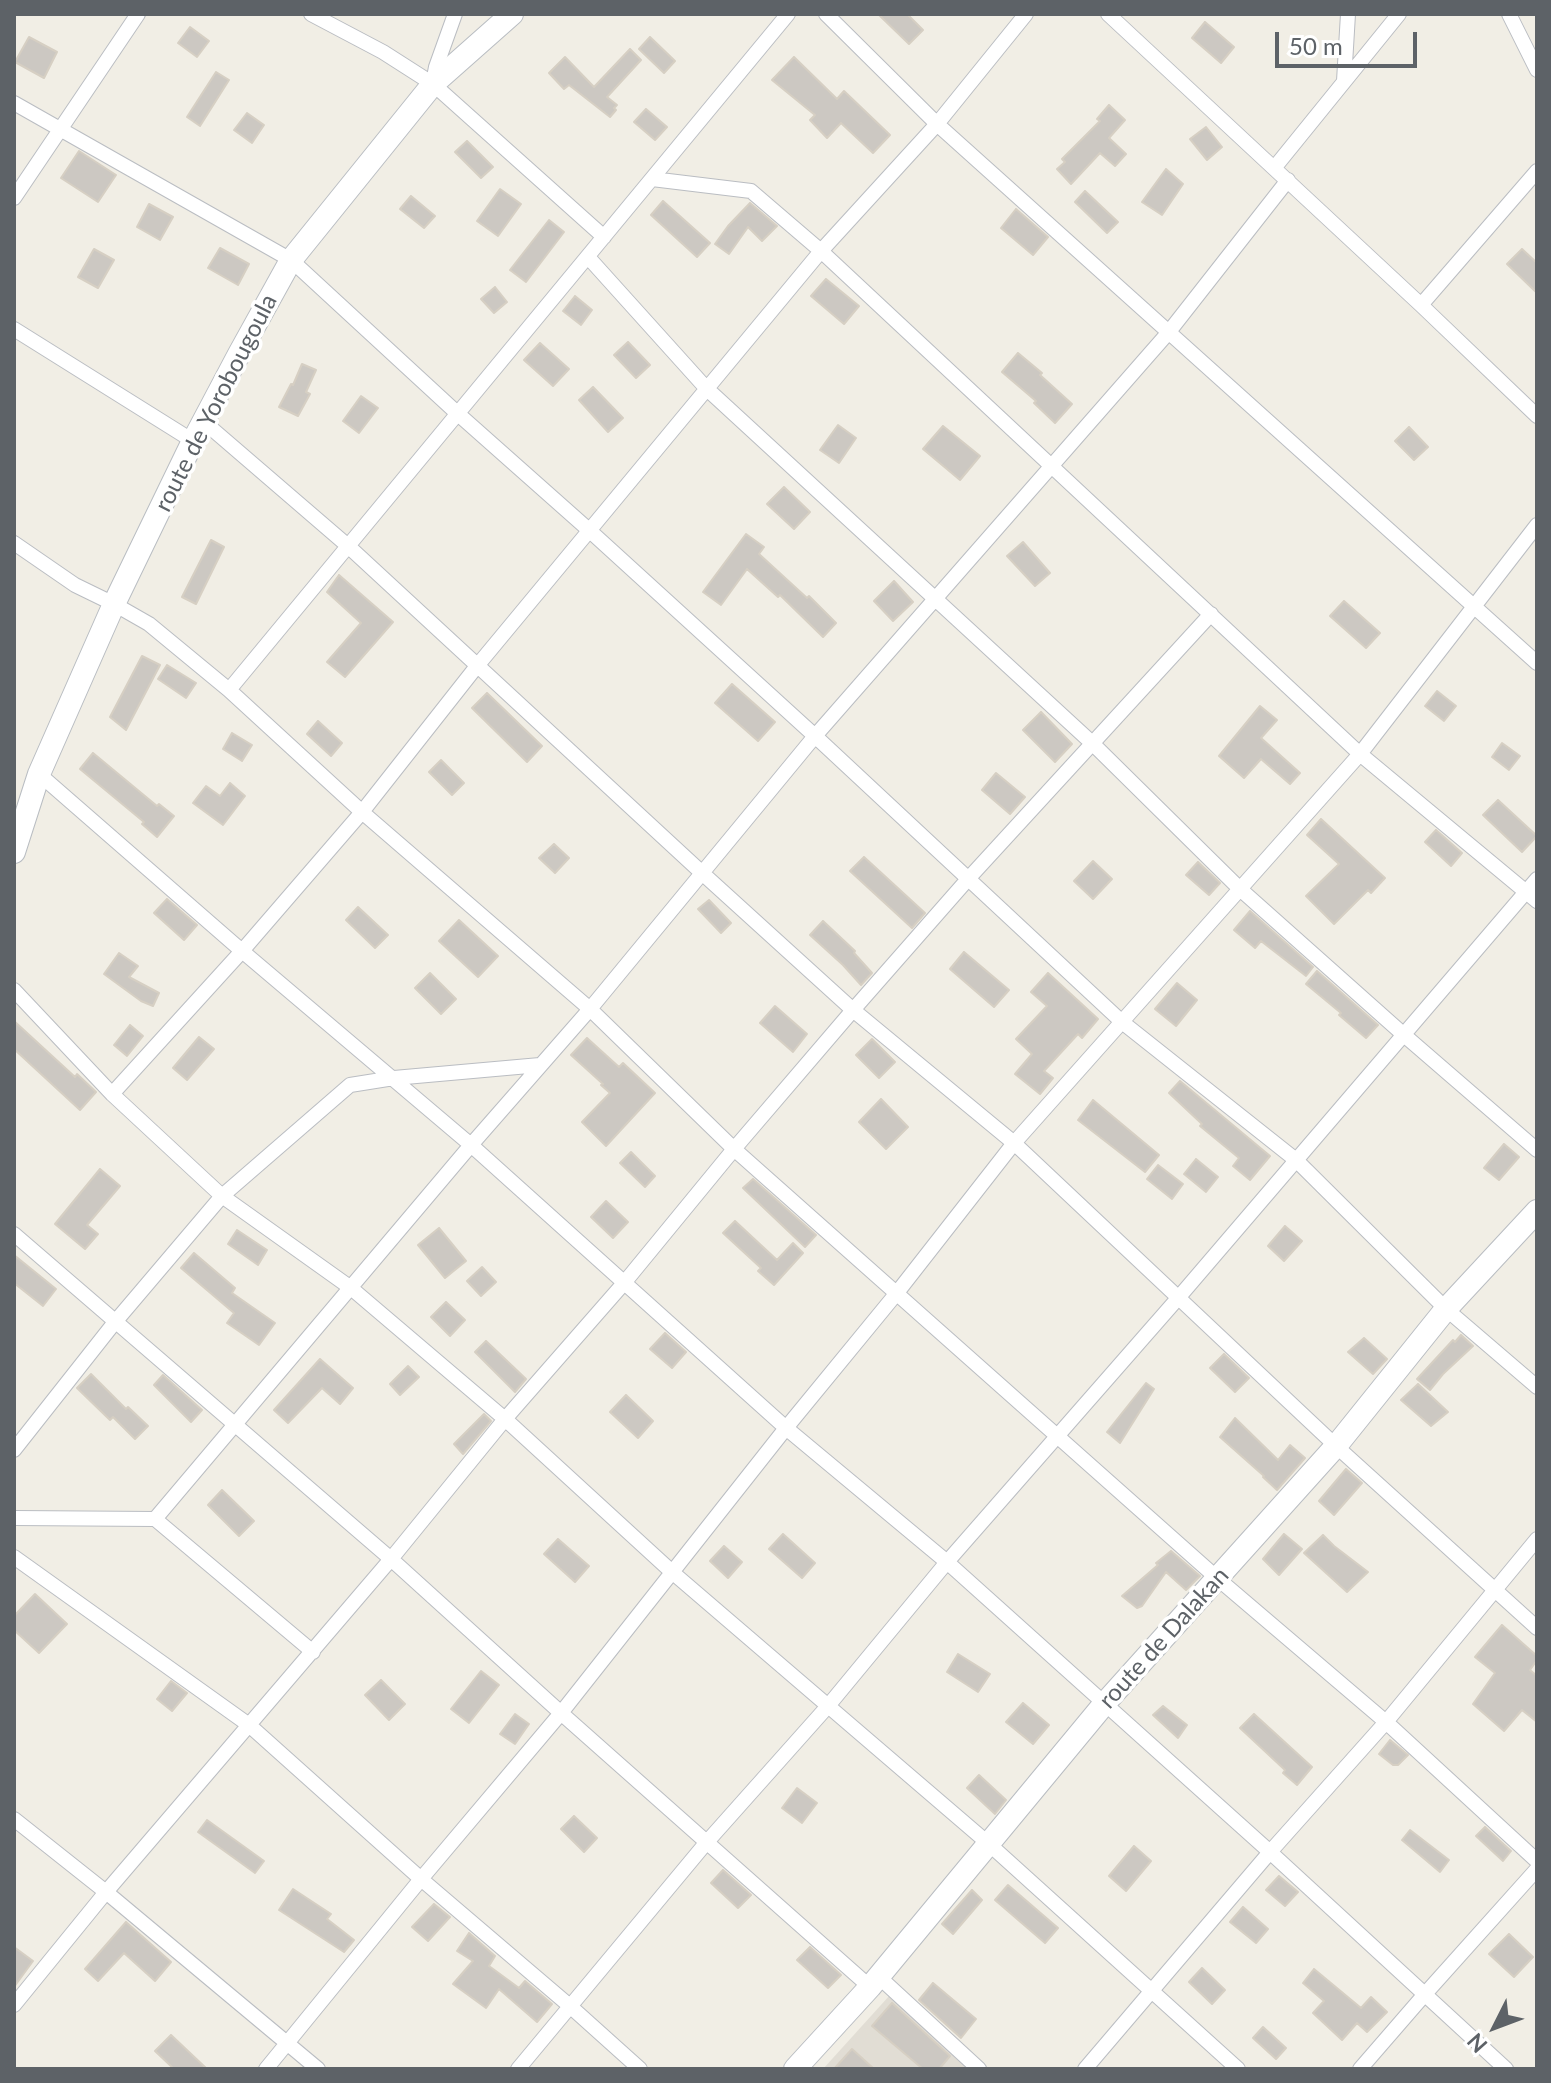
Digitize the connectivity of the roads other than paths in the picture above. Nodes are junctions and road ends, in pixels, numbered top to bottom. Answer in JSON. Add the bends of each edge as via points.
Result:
{"nodes":[{"id":1,"x":138,"y":14,"type":"edge"},
{"id":2,"x":311,"y":14,"type":"edge"},
{"id":3,"x":455,"y":14,"type":"edge"},
{"id":4,"x":512,"y":14,"type":"edge"},
{"id":5,"x":788,"y":14,"type":"edge"},
{"id":6,"x":826,"y":14,"type":"edge"},
{"id":7,"x":1026,"y":14,"type":"edge"},
{"id":8,"x":1108,"y":14,"type":"edge"},
{"id":9,"x":1348,"y":14,"type":"edge"},
{"id":10,"x":1399,"y":14,"type":"edge"},
{"id":11,"x":1509,"y":14,"type":"edge"},
{"id":12,"x":1521,"y":40,"type":"junction"},
{"id":13,"x":1537,"y":56,"type":"edge"},
{"id":14,"x":1537,"y":70,"type":"edge"},
{"id":15,"x":1343,"y":83,"type":"junction"},
{"id":16,"x":433,"y":84,"type":"junction"},
{"id":17,"x":14,"y":103,"type":"edge"},
{"id":18,"x":937,"y":124,"type":"junction"},
{"id":19,"x":60,"y":129,"type":"junction"},
{"id":20,"x":1275,"y":167,"type":"junction"},
{"id":21,"x":1537,"y":171,"type":"edge"},
{"id":22,"x":652,"y":179,"type":"junction"},
{"id":23,"x":1288,"y":180,"type":"junction"},
{"id":24,"x":14,"y":198,"type":"edge"},
{"id":25,"x":604,"y":237,"type":"junction"},
{"id":26,"x":821,"y":251,"type":"junction"},
{"id":27,"x":588,"y":257,"type":"junction"},
{"id":28,"x":291,"y":260,"type":"junction"},
{"id":29,"x":1421,"y":305,"type":"junction"},
{"id":30,"x":14,"y":329,"type":"edge"},
{"id":31,"x":1168,"y":333,"type":"junction"},
{"id":32,"x":706,"y":388,"type":"junction"},
{"id":33,"x":457,"y":413,"type":"junction"},
{"id":34,"x":1537,"y":416,"type":"edge"},
{"id":35,"x":199,"y":431,"type":"junction"},
{"id":36,"x":1053,"y":466,"type":"junction"},
{"id":37,"x":1537,"y":525,"type":"edge"},
{"id":38,"x":590,"y":531,"type":"junction"},
{"id":39,"x":14,"y":543,"type":"edge"},
{"id":40,"x":348,"y":546,"type":"junction"},
{"id":41,"x":935,"y":599,"type":"junction"},
{"id":42,"x":114,"y":604,"type":"junction"},
{"id":43,"x":1474,"y":606,"type":"junction"},
{"id":44,"x":1211,"y":614,"type":"junction"},
{"id":45,"x":1537,"y":663,"type":"edge"},
{"id":46,"x":477,"y":666,"type":"junction"},
{"id":47,"x":229,"y":690,"type":"junction"},
{"id":48,"x":815,"y":736,"type":"junction"},
{"id":49,"x":1092,"y":743,"type":"junction"},
{"id":50,"x":1360,"y":754,"type":"junction"},
{"id":51,"x":39,"y":774,"type":"junction"},
{"id":52,"x":362,"y":812,"type":"junction"},
{"id":53,"x":14,"y":852,"type":"edge"},
{"id":54,"x":701,"y":872,"type":"junction"},
{"id":55,"x":968,"y":879,"type":"junction"},
{"id":56,"x":1537,"y":879,"type":"edge"},
{"id":57,"x":1240,"y":889,"type":"junction"},
{"id":58,"x":1532,"y":897,"type":"edge"},
{"id":59,"x":242,"y":951,"type":"junction"},
{"id":60,"x":14,"y":990,"type":"edge"},
{"id":61,"x":590,"y":1009,"type":"junction"},
{"id":62,"x":853,"y":1010,"type":"junction"},
{"id":63,"x":1122,"y":1022,"type":"junction"},
{"id":64,"x":1404,"y":1035,"type":"junction"},
{"id":65,"x":540,"y":1065,"type":"junction"},
{"id":66,"x":394,"y":1078,"type":"junction"},
{"id":67,"x":112,"y":1094,"type":"junction"},
{"id":68,"x":1014,"y":1143,"type":"junction"},
{"id":69,"x":471,"y":1145,"type":"junction"},
{"id":70,"x":734,"y":1149,"type":"junction"},
{"id":71,"x":1537,"y":1150,"type":"edge"},
{"id":72,"x":1296,"y":1160,"type":"junction"},
{"id":73,"x":222,"y":1196,"type":"junction"},
{"id":74,"x":1537,"y":1211,"type":"edge"},
{"id":75,"x":14,"y":1234,"type":"edge"},
{"id":76,"x":624,"y":1283,"type":"junction"},
{"id":77,"x":351,"y":1288,"type":"junction"},
{"id":78,"x":896,"y":1294,"type":"junction"},
{"id":79,"x":1179,"y":1297,"type":"junction"},
{"id":80,"x":1446,"y":1309,"type":"junction"},
{"id":81,"x":115,"y":1322,"type":"junction"},
{"id":82,"x":1537,"y":1387,"type":"edge"},
{"id":83,"x":505,"y":1419,"type":"junction"},
{"id":84,"x":234,"y":1424,"type":"junction"},
{"id":85,"x":786,"y":1428,"type":"junction"},
{"id":86,"x":1057,"y":1436,"type":"junction"},
{"id":87,"x":1336,"y":1446,"type":"junction"},
{"id":88,"x":14,"y":1450,"type":"edge"},
{"id":89,"x":14,"y":1518,"type":"edge"},
{"id":90,"x":155,"y":1519,"type":"junction"},
{"id":91,"x":1537,"y":1539,"type":"edge"},
{"id":92,"x":14,"y":1557,"type":"edge"},
{"id":93,"x":391,"y":1559,"type":"junction"},
{"id":94,"x":947,"y":1562,"type":"junction"},
{"id":95,"x":672,"y":1572,"type":"junction"},
{"id":96,"x":1217,"y":1578,"type":"junction"},
{"id":97,"x":1494,"y":1589,"type":"junction"},
{"id":98,"x":1537,"y":1628,"type":"edge"},
{"id":99,"x":313,"y":1652,"type":"junction"},
{"id":100,"x":1105,"y":1703,"type":"junction"},
{"id":101,"x":828,"y":1706,"type":"junction"},
{"id":102,"x":561,"y":1713,"type":"junction"},
{"id":103,"x":1386,"y":1722,"type":"junction"},
{"id":104,"x":249,"y":1725,"type":"junction"},
{"id":105,"x":14,"y":1819,"type":"edge"},
{"id":106,"x":706,"y":1843,"type":"junction"},
{"id":107,"x":989,"y":1844,"type":"junction"},
{"id":108,"x":1270,"y":1852,"type":"junction"},
{"id":109,"x":1537,"y":1861,"type":"edge"},
{"id":110,"x":1537,"y":1869,"type":"edge"},
{"id":111,"x":421,"y":1879,"type":"junction"},
{"id":112,"x":106,"y":1892,"type":"junction"},
{"id":113,"x":874,"y":1982,"type":"junction"},
{"id":114,"x":1152,"y":1991,"type":"junction"},
{"id":115,"x":1425,"y":1994,"type":"junction"},
{"id":116,"x":14,"y":2005,"type":"edge"},
{"id":117,"x":571,"y":2007,"type":"junction"},
{"id":118,"x":287,"y":2044,"type":"junction"},
{"id":119,"x":266,"y":2069,"type":"edge"},
{"id":120,"x":318,"y":2069,"type":"edge"},
{"id":121,"x":518,"y":2069,"type":"edge"},
{"id":122,"x":640,"y":2069,"type":"edge"},
{"id":123,"x":795,"y":2069,"type":"edge"},
{"id":124,"x":979,"y":2069,"type":"edge"},
{"id":125,"x":1085,"y":2069,"type":"edge"},
{"id":126,"x":1238,"y":2069,"type":"edge"},
{"id":127,"x":1360,"y":2069,"type":"edge"},
{"id":128,"x":1506,"y":2069,"type":"edge"}],
"edges":[{"from":1,"to":19,"type":"street"},
{"from":2,"to":16,"type":"street"},
{"from":3,"to":16,"type":"street"},
{"from":4,"to":16,"type":"street","name":"route de Yorobougoula"},
{"from":5,"to":22,"type":"street"},
{"from":6,"to":18,"type":"street"},
{"from":7,"to":18,"type":"street"},
{"from":8,"to":20,"type":"street"},
{"from":9,"to":15,"type":"street"},
{"from":10,"to":15,"type":"street"},
{"from":11,"to":12,"type":"street"},
{"from":12,"to":13,"type":"street"},
{"from":12,"to":14,"type":"street"},
{"from":15,"to":20,"type":"street"},
{"from":16,"to":25,"type":"street"},
{"from":16,"to":28,"type":"street","name":"route de Yorobougoula"},
{"from":17,"to":19,"type":"street"},
{"from":18,"to":26,"type":"street"},
{"from":18,"to":31,"type":"street"},
{"from":19,"to":24,"type":"street"},
{"from":19,"to":28,"type":"street"},
{"from":20,"to":23,"type":"street"},
{"from":21,"to":29,"type":"street"},
{"from":22,"to":25,"type":"street"},
{"from":22,"to":26,"type":"street","via":[[751,191]]},
{"from":23,"to":29,"type":"street"},
{"from":23,"to":31,"type":"street"},
{"from":25,"to":27,"type":"street"},
{"from":26,"to":32,"type":"street"},
{"from":26,"to":36,"type":"street"},
{"from":27,"to":32,"type":"street"},
{"from":27,"to":33,"type":"street"},
{"from":28,"to":33,"type":"street"},
{"from":28,"to":35,"type":"street","name":"route de Yorobougoula"},
{"from":29,"to":34,"type":"street"},
{"from":30,"to":35,"type":"street"},
{"from":31,"to":36,"type":"street"},
{"from":31,"to":43,"type":"street"},
{"from":32,"to":38,"type":"street"},
{"from":32,"to":41,"type":"street"},
{"from":33,"to":38,"type":"street"},
{"from":33,"to":40,"type":"street"},
{"from":35,"to":40,"type":"street"},
{"from":35,"to":42,"type":"street","name":"route de Yorobougoula"},
{"from":36,"to":41,"type":"street"},
{"from":36,"to":44,"type":"street"},
{"from":37,"to":43,"type":"street"},
{"from":38,"to":46,"type":"street"},
{"from":38,"to":48,"type":"street"},
{"from":39,"to":42,"type":"street","via":[[75,585]]},
{"from":40,"to":46,"type":"street"},
{"from":40,"to":47,"type":"street"},
{"from":41,"to":48,"type":"street"},
{"from":41,"to":49,"type":"street"},
{"from":42,"to":47,"type":"street","via":[[149,624]]},
{"from":42,"to":51,"type":"street","name":"route de Yorobougoula"},
{"from":43,"to":45,"type":"street"},
{"from":43,"to":50,"type":"street"},
{"from":44,"to":49,"type":"street"},
{"from":44,"to":50,"type":"street"},
{"from":46,"to":52,"type":"street"},
{"from":46,"to":54,"type":"street"},
{"from":47,"to":52,"type":"street"},
{"from":48,"to":54,"type":"street"},
{"from":48,"to":55,"type":"street"},
{"from":49,"to":55,"type":"street"},
{"from":49,"to":57,"type":"street"},
{"from":50,"to":57,"type":"street"},
{"from":50,"to":58,"type":"street"},
{"from":51,"to":53,"type":"street","name":"route de Yorobougoula"},
{"from":51,"to":59,"type":"street"},
{"from":52,"to":59,"type":"street"},
{"from":52,"to":61,"type":"street"},
{"from":54,"to":61,"type":"street"},
{"from":54,"to":62,"type":"street"},
{"from":55,"to":62,"type":"street"},
{"from":55,"to":63,"type":"street"},
{"from":56,"to":58,"type":"street"},
{"from":57,"to":63,"type":"street"},
{"from":57,"to":64,"type":"street"},
{"from":58,"to":64,"type":"street"},
{"from":59,"to":66,"type":"street"},
{"from":59,"to":67,"type":"street"},
{"from":60,"to":67,"type":"street"},
{"from":61,"to":65,"type":"street"},
{"from":61,"to":70,"type":"street"},
{"from":62,"to":68,"type":"street"},
{"from":62,"to":70,"type":"street"},
{"from":63,"to":68,"type":"street"},
{"from":63,"to":72,"type":"street"},
{"from":64,"to":71,"type":"street"},
{"from":64,"to":72,"type":"street"},
{"from":65,"to":66,"type":"street"},
{"from":65,"to":69,"type":"street"},
{"from":66,"to":69,"type":"street"},
{"from":66,"to":73,"type":"street","via":[[350,1085]]},
{"from":67,"to":73,"type":"street"},
{"from":68,"to":78,"type":"street"},
{"from":68,"to":79,"type":"street"},
{"from":69,"to":76,"type":"street"},
{"from":69,"to":77,"type":"street"},
{"from":70,"to":76,"type":"street"},
{"from":70,"to":78,"type":"street"},
{"from":72,"to":79,"type":"street"},
{"from":72,"to":80,"type":"street"},
{"from":73,"to":77,"type":"street"},
{"from":73,"to":81,"type":"street"},
{"from":74,"to":80,"type":"street","name":"route de Dalakan"},
{"from":75,"to":81,"type":"street"},
{"from":76,"to":83,"type":"street"},
{"from":76,"to":85,"type":"street"},
{"from":77,"to":83,"type":"street"},
{"from":77,"to":84,"type":"street"},
{"from":78,"to":85,"type":"street"},
{"from":78,"to":86,"type":"street"},
{"from":79,"to":86,"type":"street"},
{"from":79,"to":87,"type":"street"},
{"from":80,"to":82,"type":"street"},
{"from":80,"to":87,"type":"street","name":"route de Dalakan"},
{"from":81,"to":84,"type":"street"},
{"from":81,"to":88,"type":"street"},
{"from":83,"to":93,"type":"street"},
{"from":83,"to":95,"type":"street"},
{"from":84,"to":90,"type":"street"},
{"from":84,"to":93,"type":"street"},
{"from":85,"to":94,"type":"street"},
{"from":85,"to":95,"type":"street"},
{"from":86,"to":94,"type":"street"},
{"from":86,"to":96,"type":"street"},
{"from":87,"to":96,"type":"street","name":"route de Dalakan"},
{"from":87,"to":97,"type":"street"},
{"from":89,"to":90,"type":"street"},
{"from":90,"to":99,"type":"street"},
{"from":91,"to":97,"type":"street"},
{"from":92,"to":104,"type":"street"},
{"from":93,"to":99,"type":"street"},
{"from":93,"to":102,"type":"street"},
{"from":94,"to":100,"type":"street"},
{"from":94,"to":101,"type":"street"},
{"from":95,"to":101,"type":"street"},
{"from":95,"to":102,"type":"street"},
{"from":96,"to":100,"type":"street","name":"route de Dalakan"},
{"from":96,"to":103,"type":"street"},
{"from":97,"to":98,"type":"street"},
{"from":97,"to":103,"type":"street"},
{"from":99,"to":104,"type":"street"},
{"from":100,"to":107,"type":"street","name":"route de Dalakan"},
{"from":100,"to":108,"type":"street"},
{"from":101,"to":106,"type":"street"},
{"from":101,"to":107,"type":"street"},
{"from":102,"to":106,"type":"street"},
{"from":102,"to":111,"type":"street"},
{"from":103,"to":108,"type":"street"},
{"from":103,"to":109,"type":"street"},
{"from":104,"to":111,"type":"street"},
{"from":104,"to":112,"type":"street"},
{"from":105,"to":112,"type":"street"},
{"from":106,"to":113,"type":"street"},
{"from":106,"to":117,"type":"street"},
{"from":107,"to":113,"type":"street","name":"route de Dalakan"},
{"from":107,"to":114,"type":"street"},
{"from":108,"to":114,"type":"street"},
{"from":108,"to":115,"type":"street"},
{"from":110,"to":115,"type":"street"},
{"from":111,"to":117,"type":"street"},
{"from":111,"to":118,"type":"street"},
{"from":112,"to":116,"type":"street"},
{"from":112,"to":118,"type":"street"},
{"from":113,"to":123,"type":"street","name":"route de Dalakan"},
{"from":113,"to":124,"type":"street"},
{"from":114,"to":125,"type":"street"},
{"from":114,"to":126,"type":"street"},
{"from":115,"to":127,"type":"street"},
{"from":115,"to":128,"type":"street"},
{"from":117,"to":121,"type":"street"},
{"from":117,"to":122,"type":"street"},
{"from":118,"to":119,"type":"street"},
{"from":118,"to":120,"type":"street"}]}
